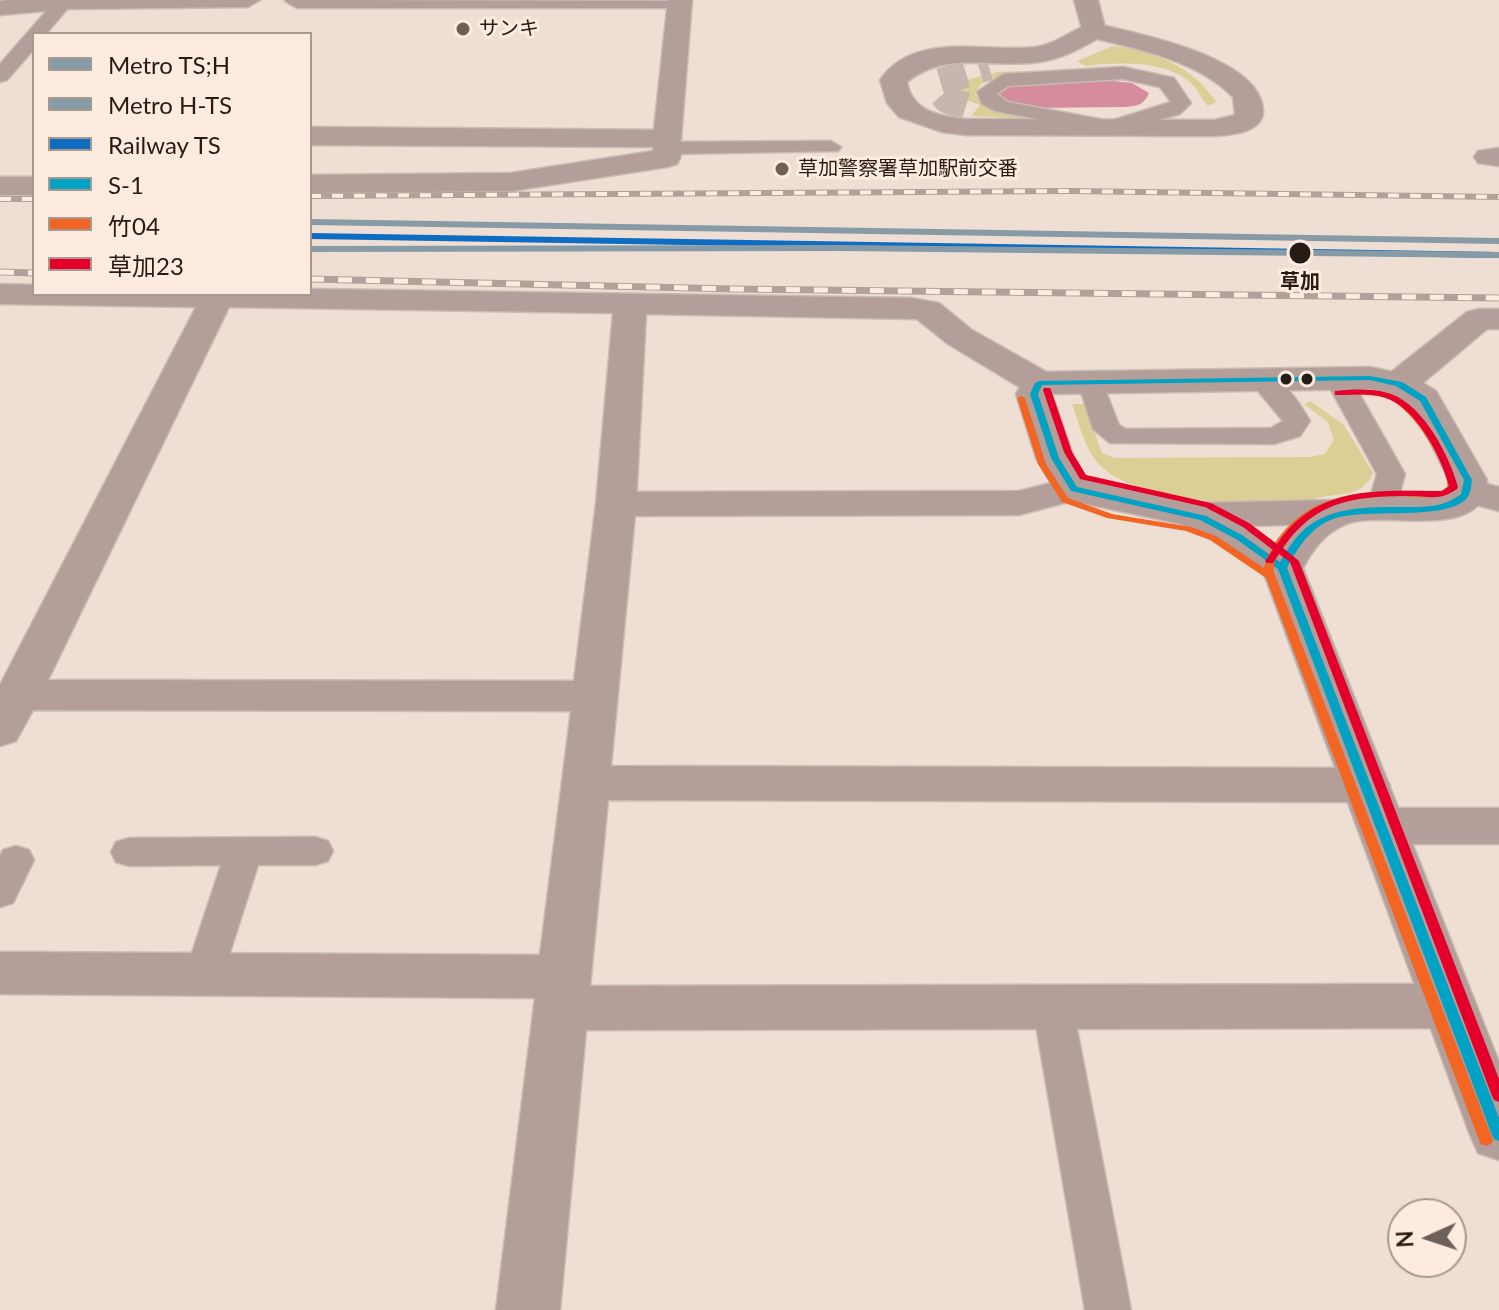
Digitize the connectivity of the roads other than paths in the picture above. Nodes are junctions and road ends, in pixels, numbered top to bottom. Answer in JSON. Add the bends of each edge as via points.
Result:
{"nodes":[{"id":1,"x":248,"y":0,"type":"edge"},
{"id":2,"x":680,"y":0,"type":"edge"},
{"id":3,"x":1086,"y":0,"type":"edge"},
{"id":4,"x":64,"y":2,"type":"edge"},
{"id":5,"x":0,"y":8,"type":"edge"},
{"id":6,"x":294,"y":8,"type":"edge"},
{"id":7,"x":1093,"y":31,"type":"junction"},
{"id":8,"x":38,"y":32,"type":"edge"},
{"id":9,"x":32,"y":39,"type":"edge"},
{"id":10,"x":1059,"y":50,"type":"junction"},
{"id":11,"x":989,"y":67,"type":"tunnel mouth"},
{"id":12,"x":0,"y":76,"type":"edge"},
{"id":13,"x":1110,"y":127,"type":"junction"},
{"id":14,"x":312,"y":136,"type":"edge"},
{"id":15,"x":667,"y":143,"type":"junction"},
{"id":16,"x":831,"y":147,"type":"dead end"},
{"id":17,"x":312,"y":184,"type":"edge"},
{"id":18,"x":0,"y":186,"type":"edge"},
{"id":19,"x":32,"y":186,"type":"edge"},
{"id":20,"x":0,"y":294,"type":"edge"},
{"id":21,"x":32,"y":295,"type":"edge"},
{"id":22,"x":87,"y":296,"type":"edge"},
{"id":23,"x":217,"y":299,"type":"junction"},
{"id":24,"x":630,"y":305,"type":"junction"},
{"id":25,"x":1499,"y":319,"type":"edge"},
{"id":26,"x":1261,"y":379,"type":"junction"},
{"id":27,"x":1338,"y":379,"type":"junction"},
{"id":28,"x":1090,"y":380,"type":"junction"},
{"id":29,"x":1039,"y":383,"type":"junction"},
{"id":30,"x":1399,"y":384,"type":"junction"},
{"id":31,"x":1074,"y":489,"type":"junction"},
{"id":32,"x":1483,"y":495,"type":"edge"},
{"id":33,"x":616,"y":504,"type":"junction"},
{"id":34,"x":1354,"y":511,"type":"junction"},
{"id":35,"x":1192,"y":515,"type":"junction"},
{"id":36,"x":1282,"y":568,"type":"junction"},
{"id":37,"x":596,"y":696,"type":"junction"},
{"id":38,"x":9,"y":712,"type":"edge"},
{"id":39,"x":588,"y":783,"type":"junction"},
{"id":40,"x":1374,"y":806,"type":"junction"},
{"id":41,"x":1499,"y":826,"type":"edge"},
{"id":42,"x":315,"y":851,"type":"dead end"},
{"id":43,"x":129,"y":852,"type":"dead end"},
{"id":44,"x":244,"y":852,"type":"junction"},
{"id":45,"x":16,"y":860,"type":"dead end"},
{"id":46,"x":0,"y":893,"type":"edge"},
{"id":47,"x":0,"y":973,"type":"edge"},
{"id":48,"x":204,"y":974,"type":"junction"},
{"id":49,"x":564,"y":993,"type":"junction"},
{"id":50,"x":1448,"y":1006,"type":"junction"},
{"id":51,"x":1053,"y":1008,"type":"junction"},
{"id":52,"x":1499,"y":1135,"type":"edge"},
{"id":53,"x":528,"y":1310,"type":"edge"},
{"id":54,"x":1108,"y":1310,"type":"edge"}],
"edges":[{"from":1,"to":4,"type":"street"},
{"from":2,"to":6,"type":"street"},
{"from":2,"to":15,"type":"street"},
{"from":3,"to":7,"type":"main road"},
{"from":4,"to":5,"type":"street"},
{"from":4,"to":8,"type":"lane"},
{"from":7,"to":10,"type":"street"},
{"from":7,"to":13,"type":"street","via":[[1194,60],[1221,74],[1244,94],[1251,109],[1239,125]]},
{"from":9,"to":12,"type":"lane"},
{"from":10,"to":11,"type":"street","via":[[1028,64]]},
{"from":10,"to":13,"type":"street","via":[[921,59],[893,80],[893,92],[912,114],[944,125]]},
{"from":13,"to":13,"type":"lane","via":[[1002,107],[989,100],[987,92],[1003,80],[1123,73],[1156,78],[1179,93],[1181,103],[1173,110]]},
{"from":14,"to":15,"type":"street"},
{"from":15,"to":16,"type":"lane"},
{"from":15,"to":17,"type":"street","via":[[667,158],[511,182]]},
{"from":18,"to":19,"type":"street"},
{"from":20,"to":21,"type":"street"},
{"from":22,"to":23,"type":"street"},
{"from":23,"to":24,"type":"street"},
{"from":23,"to":38,"type":"street"},
{"from":24,"to":29,"type":"street","via":[[927,310],[960,337]]},
{"from":24,"to":33,"type":"street"},
{"from":25,"to":30,"type":"street","via":[[1479,319]]},
{"from":26,"to":27,"type":"street"},
{"from":26,"to":28,"type":"street"},
{"from":26,"to":28,"type":"lane","via":[[1297,421],[1290,430],[1274,436],[1120,437],[1107,429]]},
{"from":27,"to":30,"type":"street"},
{"from":27,"to":34,"type":"lane","via":[[1391,474],[1385,496]]},
{"from":28,"to":29,"type":"street"},
{"from":29,"to":31,"type":"street","via":[[1034,394],[1055,458]]},
{"from":30,"to":32,"type":"street","via":[[1423,399]]},
{"from":31,"to":33,"type":"street","via":[[1019,503]]},
{"from":31,"to":35,"type":"street","via":[[1113,502]]},
{"from":32,"to":34,"type":"street","via":[[1446,508]]},
{"from":33,"to":37,"type":"street"},
{"from":34,"to":35,"type":"street"},
{"from":34,"to":36,"type":"street","via":[[1301,534]]},
{"from":35,"to":36,"type":"street","via":[[1220,526]]},
{"from":36,"to":40,"type":"street"},
{"from":37,"to":38,"type":"street"},
{"from":37,"to":39,"type":"street"},
{"from":39,"to":40,"type":"street"},
{"from":39,"to":49,"type":"street"},
{"from":40,"to":41,"type":"street"},
{"from":40,"to":50,"type":"street"},
{"from":42,"to":44,"type":"lane"},
{"from":43,"to":44,"type":"lane"},
{"from":44,"to":48,"type":"lane"},
{"from":45,"to":46,"type":"lane"},
{"from":47,"to":48,"type":"street"},
{"from":48,"to":49,"type":"street"},
{"from":49,"to":51,"type":"street"},
{"from":49,"to":53,"type":"street"},
{"from":50,"to":51,"type":"street"},
{"from":50,"to":52,"type":"street"},
{"from":51,"to":54,"type":"lane"}]}
